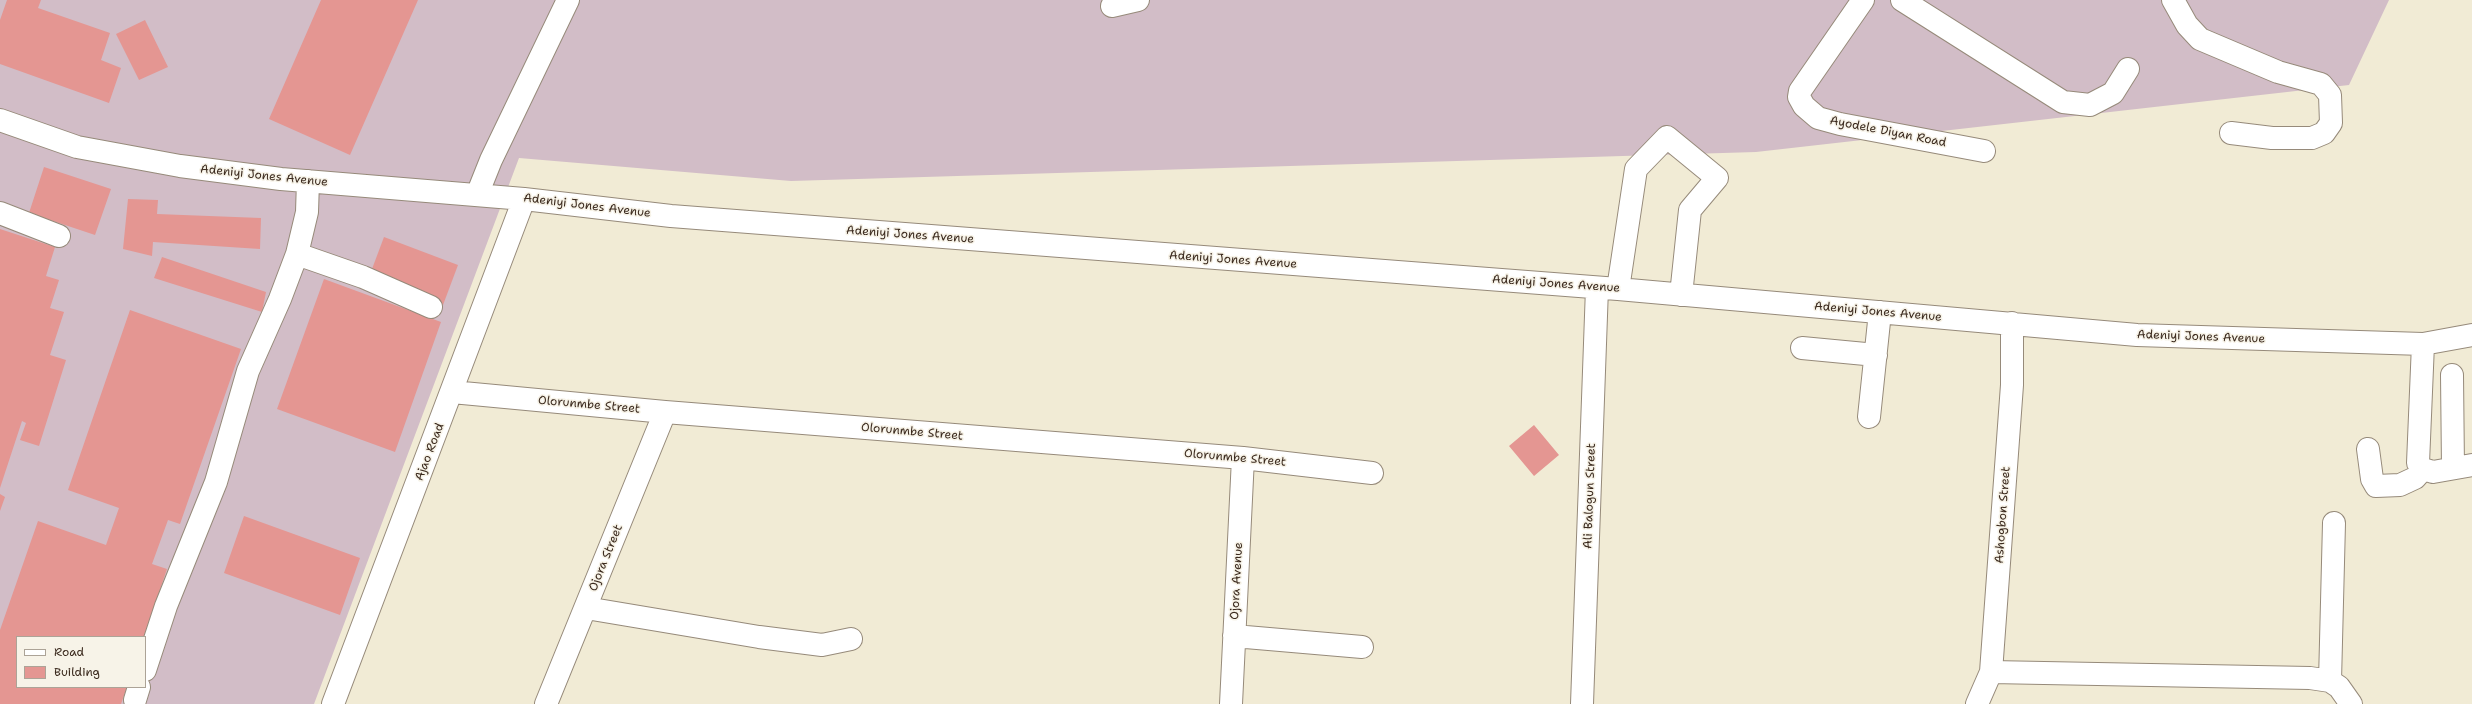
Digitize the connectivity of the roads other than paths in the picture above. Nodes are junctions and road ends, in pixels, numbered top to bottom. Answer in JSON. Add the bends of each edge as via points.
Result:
{"nodes":[{"id":1,"x":568,"y":0,"type":"edge"},
{"id":2,"x":1138,"y":0,"type":"edge"},
{"id":3,"x":1863,"y":0,"type":"edge"},
{"id":4,"x":1902,"y":0,"type":"edge"},
{"id":5,"x":2173,"y":0,"type":"edge"},
{"id":6,"x":1112,"y":6,"type":"dead end"},
{"id":7,"x":2128,"y":69,"type":"dead end"},
{"id":8,"x":0,"y":120,"type":"edge"},
{"id":9,"x":2232,"y":134,"type":"dead end"},
{"id":10,"x":1984,"y":151,"type":"dead end"},
{"id":11,"x":308,"y":182,"type":"junction"},
{"id":12,"x":477,"y":195,"type":"junction"},
{"id":13,"x":524,"y":199,"type":"junction"},
{"id":14,"x":0,"y":213,"type":"edge"},
{"id":15,"x":59,"y":236,"type":"dead end"},
{"id":16,"x":297,"y":254,"type":"junction"},
{"id":17,"x":1608,"y":288,"type":"junction"},
{"id":18,"x":1681,"y":295,"type":"junction"},
{"id":19,"x":431,"y":307,"type":"dead end"},
{"id":20,"x":1880,"y":312,"type":"junction"},
{"id":21,"x":2012,"y":323,"type":"junction"},
{"id":22,"x":2472,"y":335,"type":"edge"},
{"id":23,"x":2423,"y":344,"type":"junction"},
{"id":24,"x":1802,"y":348,"type":"dead end"},
{"id":25,"x":1876,"y":355,"type":"junction"},
{"id":26,"x":2452,"y":375,"type":"dead end"},
{"id":27,"x":452,"y":392,"type":"junction"},
{"id":28,"x":666,"y":412,"type":"junction"},
{"id":29,"x":1869,"y":417,"type":"dead end"},
{"id":30,"x":2368,"y":448,"type":"dead end"},
{"id":31,"x":1243,"y":458,"type":"junction"},
{"id":32,"x":2462,"y":467,"type":"edge"},
{"id":33,"x":2424,"y":469,"type":"junction"},
{"id":34,"x":1372,"y":473,"type":"dead end"},
{"id":35,"x":2334,"y":523,"type":"dead end"},
{"id":36,"x":586,"y":608,"type":"junction"},
{"id":37,"x":1234,"y":636,"type":"junction"},
{"id":38,"x":851,"y":639,"type":"dead end"},
{"id":39,"x":1362,"y":647,"type":"dead end"},
{"id":40,"x":146,"y":667,"type":"edge"},
{"id":41,"x":1991,"y":672,"type":"junction"},
{"id":42,"x":2330,"y":681,"type":"junction"},
{"id":43,"x":333,"y":704,"type":"edge"},
{"id":44,"x":546,"y":704,"type":"edge"},
{"id":45,"x":1231,"y":704,"type":"edge"},
{"id":46,"x":1582,"y":704,"type":"edge"},
{"id":47,"x":1977,"y":704,"type":"edge"},
{"id":48,"x":2351,"y":704,"type":"edge"}],
"edges":[{"from":1,"to":12,"type":"street","via":[[491,160]]},
{"from":2,"to":6,"type":"street"},
{"from":3,"to":10,"type":"street","name":"Ayodele Diyan Road","via":[[1800,91],[1799,97],[1804,106],[1818,118],[1840,124]]},
{"from":4,"to":7,"type":"street","via":[[2062,102],[2090,105],[2113,93]]},
{"from":5,"to":9,"type":"street","via":[[2187,25],[2200,40],[2278,72],[2321,84],[2330,94],[2331,123],[2324,133],[2312,138]]},
{"from":8,"to":11,"type":"street","name":"Adeniyi Jones Avenue","via":[[77,147],[180,166]]},
{"from":11,"to":12,"type":"street","name":"Adeniyi Jones Avenue"},
{"from":11,"to":16,"type":"street","via":[[308,212]]},
{"from":12,"to":13,"type":"street","name":"Adeniyi Jones Avenue"},
{"from":13,"to":17,"type":"street","name":"Adeniyi Jones Avenue","via":[[671,216]]},
{"from":13,"to":27,"type":"street","name":"Ajao Road"},
{"from":14,"to":15,"type":"street"},
{"from":16,"to":19,"type":"street","via":[[363,277]]},
{"from":16,"to":40,"type":"street","via":[[248,371],[216,482],[166,606]]},
{"from":17,"to":18,"type":"street","name":"Adeniyi Jones Avenue"},
{"from":17,"to":18,"type":"street","name":"Ali Balogun Street","via":[[1636,169],[1667,137],[1717,178],[1690,210]]},
{"from":17,"to":46,"type":"street","name":"Ali Balogun Street"},
{"from":18,"to":20,"type":"street","name":"Adeniyi Jones Avenue"},
{"from":20,"to":21,"type":"street","name":"Adeniyi Jones Avenue"},
{"from":20,"to":25,"type":"street"},
{"from":21,"to":23,"type":"street","name":"Adeniyi Jones Avenue","via":[[2137,335]]},
{"from":21,"to":41,"type":"street","name":"Ashogbon Street","via":[[2012,385]]},
{"from":22,"to":23,"type":"street","name":"Adeniyi Jones Avenue"},
{"from":23,"to":33,"type":"street","via":[[2418,463]]},
{"from":24,"to":25,"type":"street"},
{"from":25,"to":29,"type":"street"},
{"from":26,"to":32,"type":"street"},
{"from":27,"to":28,"type":"street","name":"Olorunmbe Street"},
{"from":27,"to":43,"type":"street","name":"Ajao Road"},
{"from":28,"to":31,"type":"street","name":"Olorunmbe Street"},
{"from":28,"to":36,"type":"street","name":"Ojora Street"},
{"from":30,"to":33,"type":"street","via":[[2372,479],[2376,486],[2400,485],[2415,478]]},
{"from":31,"to":34,"type":"street","name":"Olorunmbe Street"},
{"from":31,"to":37,"type":"street","name":"Ojora Avenue"},
{"from":32,"to":33,"type":"street","via":[[2433,472]]},
{"from":35,"to":42,"type":"street"},
{"from":36,"to":38,"type":"street","via":[[822,645]]},
{"from":36,"to":44,"type":"street","name":"Ojora Street"},
{"from":37,"to":39,"type":"street"},
{"from":37,"to":45,"type":"street","name":"Ojora Avenue"},
{"from":41,"to":42,"type":"street","via":[[2310,678]]},
{"from":41,"to":47,"type":"street","name":"Ashogbon Street"},
{"from":42,"to":48,"type":"street","via":[[2339,687]]}]}
